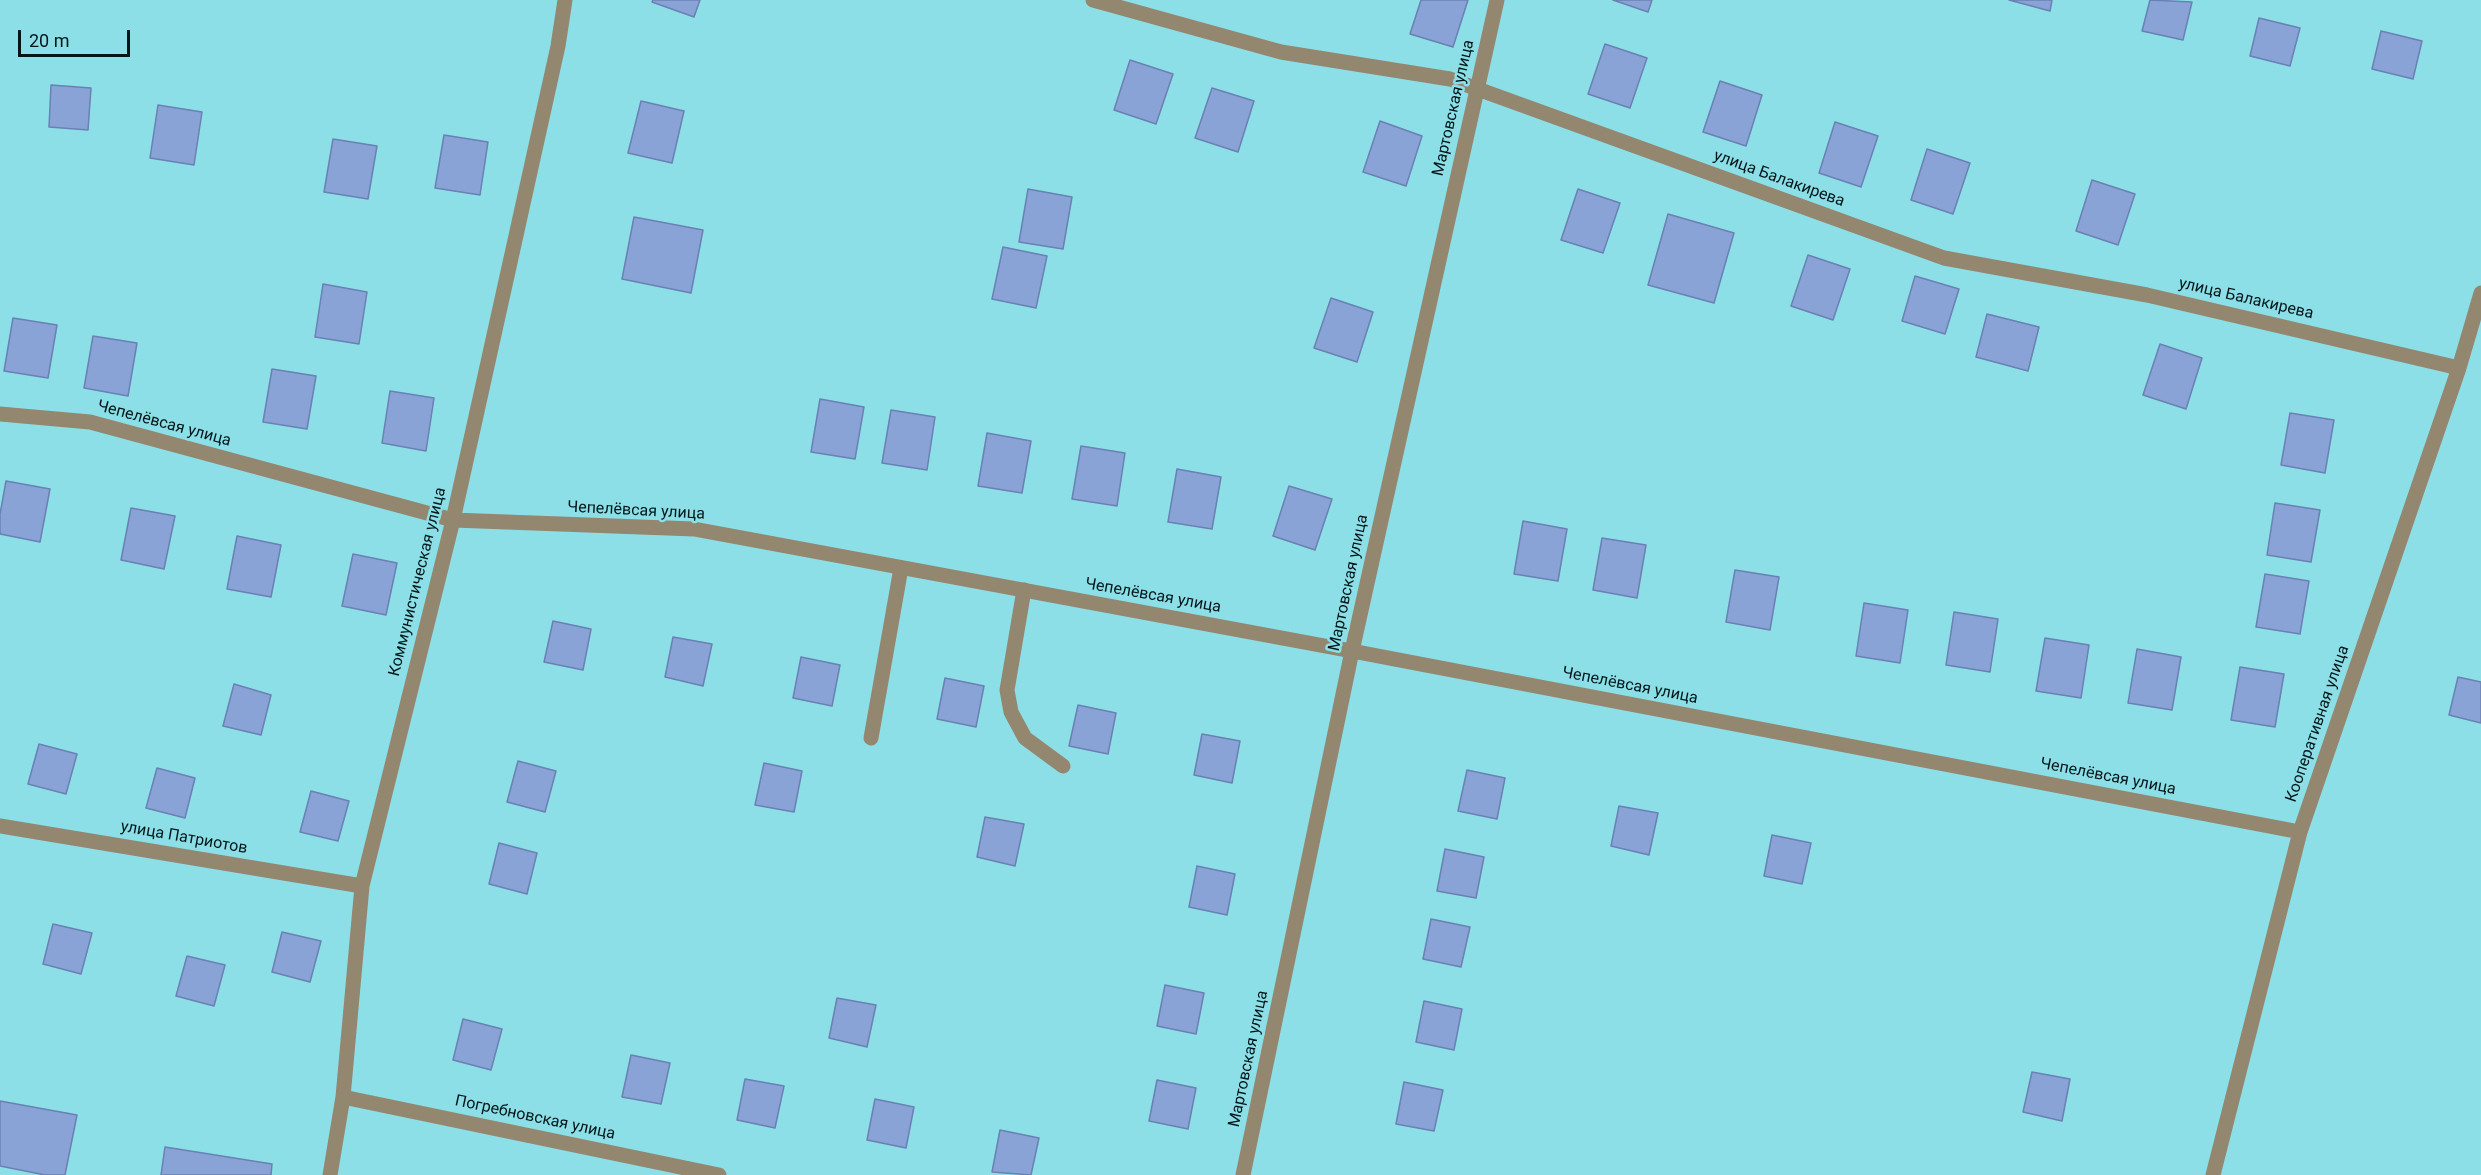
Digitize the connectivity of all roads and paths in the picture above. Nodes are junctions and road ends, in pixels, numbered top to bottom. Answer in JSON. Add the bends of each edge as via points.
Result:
{"nodes":[{"id":1,"x":565,"y":0,"type":"edge"},
{"id":2,"x":1093,"y":0,"type":"edge"},
{"id":3,"x":1497,"y":0,"type":"edge"},
{"id":4,"x":1477,"y":89,"type":"junction"},
{"id":5,"x":2481,"y":293,"type":"edge"},
{"id":6,"x":2459,"y":368,"type":"junction"},
{"id":7,"x":0,"y":414,"type":"edge"},
{"id":8,"x":453,"y":520,"type":"junction"},
{"id":9,"x":901,"y":568,"type":"junction"},
{"id":10,"x":1024,"y":590,"type":"junction"},
{"id":11,"x":1352,"y":651,"type":"junction"},
{"id":12,"x":871,"y":738,"type":"dead end"},
{"id":13,"x":1063,"y":766,"type":"dead end"},
{"id":14,"x":0,"y":826,"type":"edge"},
{"id":15,"x":2300,"y":832,"type":"junction"},
{"id":16,"x":362,"y":886,"type":"junction"},
{"id":17,"x":343,"y":1097,"type":"junction"},
{"id":18,"x":330,"y":1175,"type":"edge"},
{"id":19,"x":719,"y":1175,"type":"edge"},
{"id":20,"x":1243,"y":1175,"type":"edge"},
{"id":21,"x":2213,"y":1175,"type":"edge"}],
"edges":[{"from":1,"to":8,"type":"street","name":"Коммунистическая улица"},
{"from":2,"to":4,"type":"street","name":"улица Балакирева","via":[[1281,52],[1450,79]]},
{"from":3,"to":4,"type":"street","name":"Мартовская улица"},
{"from":4,"to":6,"type":"street","name":"улица Балакирева","via":[[1944,258],[2147,295]]},
{"from":4,"to":11,"type":"street","name":"Мартовская улица"},
{"from":5,"to":6,"type":"street","name":"Кооперативная улица"},
{"from":6,"to":15,"type":"street","name":"Кооперативная улица"},
{"from":7,"to":8,"type":"street","name":"Чепелёвсая улица","via":[[90,422]]},
{"from":8,"to":9,"type":"street","name":"Чепелёвсая улица","via":[[694,530]]},
{"from":8,"to":16,"type":"street","name":"Коммунистическая улица"},
{"from":9,"to":10,"type":"street","name":"Чепелёвсая улица"},
{"from":9,"to":12,"type":"street"},
{"from":10,"to":11,"type":"street","name":"Чепелёвсая улица"},
{"from":10,"to":13,"type":"street","via":[[1007,690],[1011,712],[1025,738]]},
{"from":11,"to":15,"type":"street","name":"Чепелёвсая улица"},
{"from":11,"to":20,"type":"street","name":"Мартовская улица"},
{"from":14,"to":16,"type":"street","name":"улица Патриотов"},
{"from":15,"to":21,"type":"street","name":"Кооперативная улица"},
{"from":16,"to":17,"type":"street","name":"Коммунистическая улица"},
{"from":17,"to":18,"type":"street","name":"Коммунистическая улица"},
{"from":17,"to":19,"type":"street","name":"Погребновская улица"}]}
